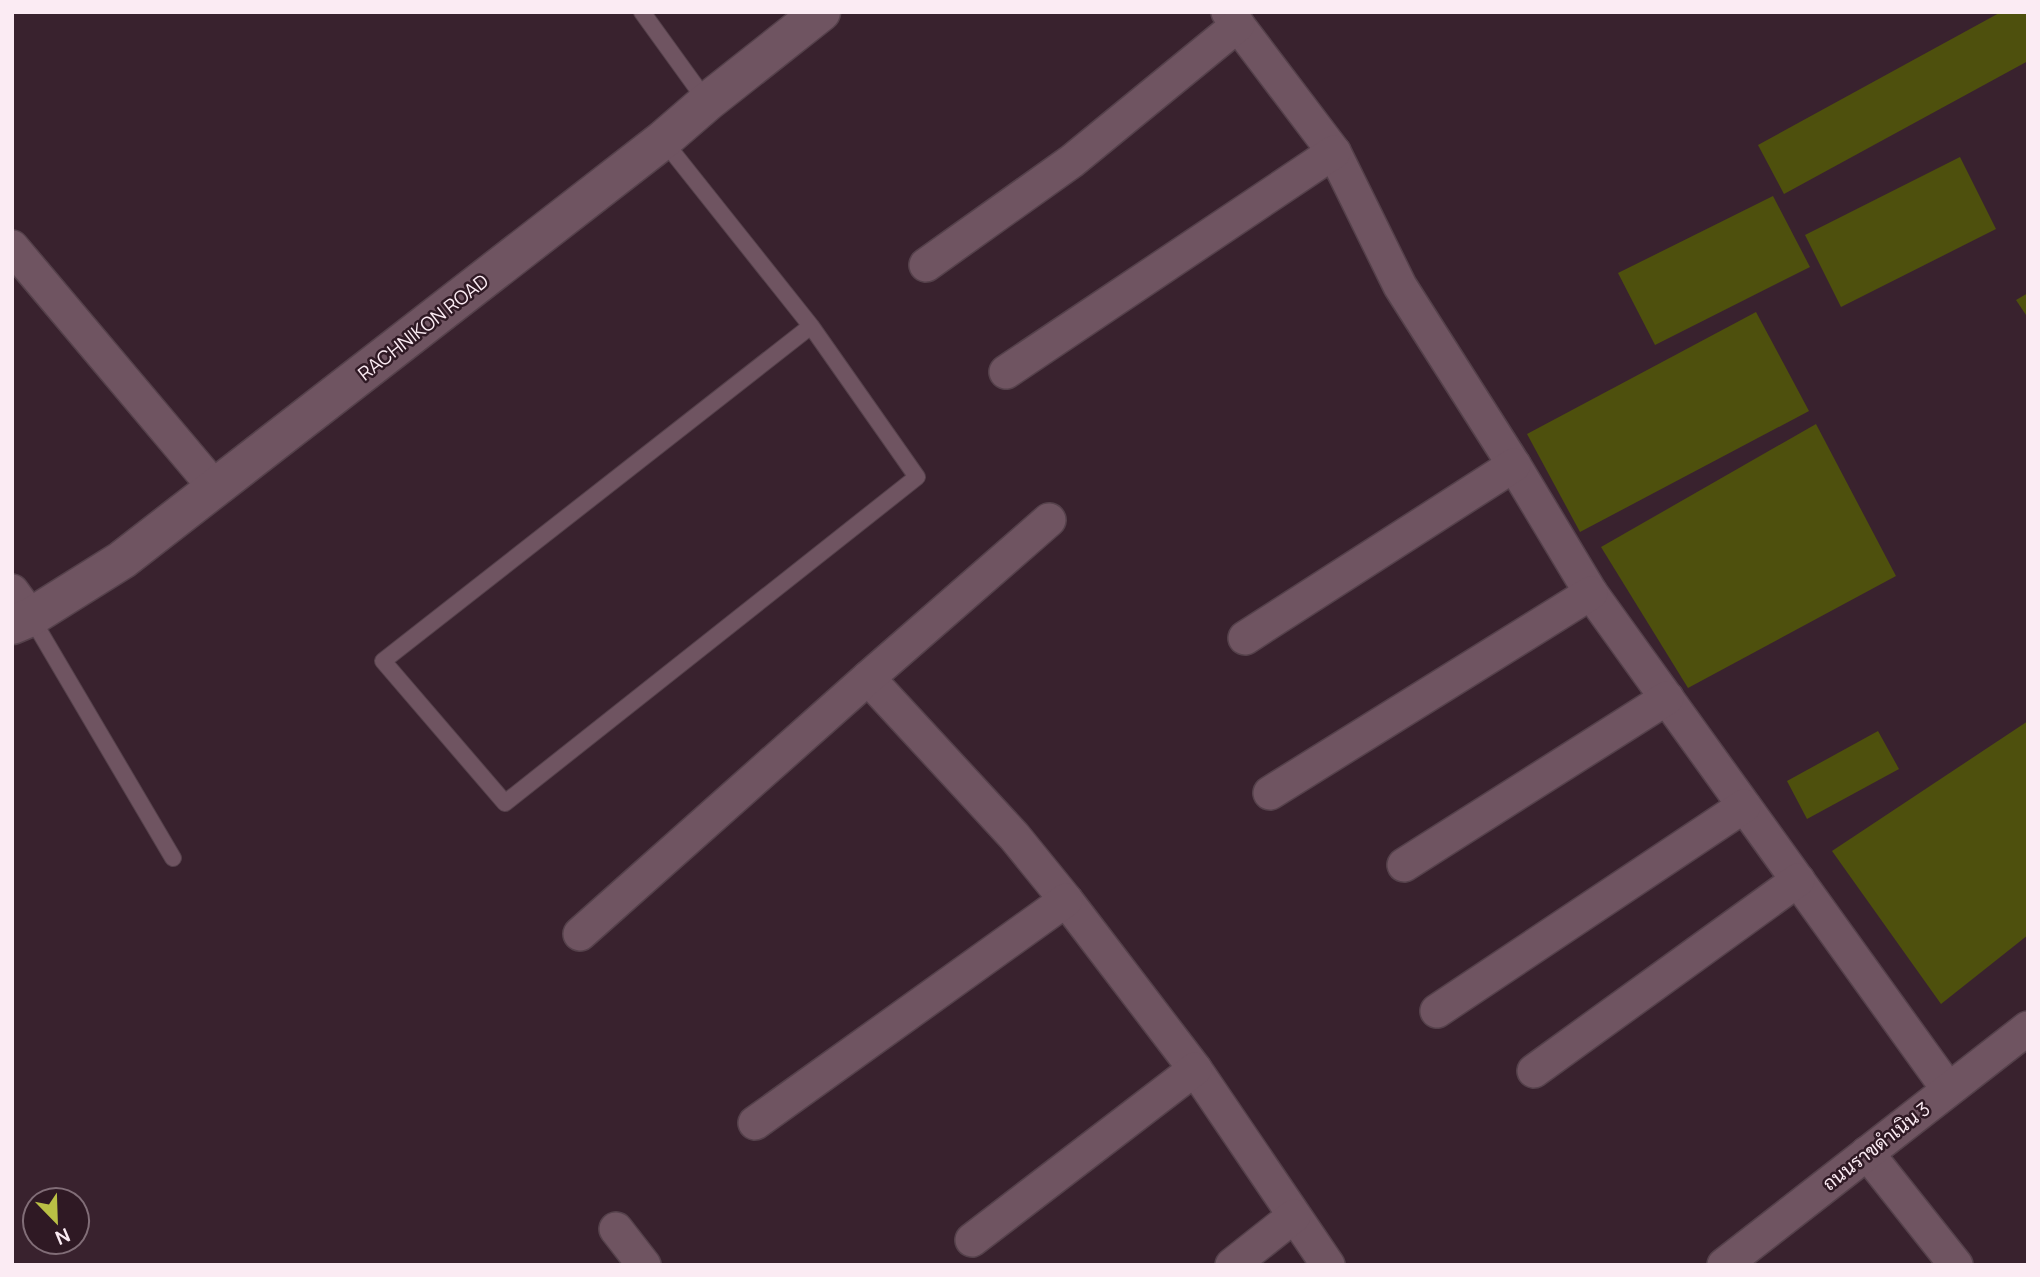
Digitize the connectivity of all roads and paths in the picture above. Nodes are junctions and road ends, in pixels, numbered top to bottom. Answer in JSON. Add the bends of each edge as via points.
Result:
{"nodes":[{"id":1,"x":642,"y":12,"type":"edge"},
{"id":2,"x":821,"y":12,"type":"edge"},
{"id":3,"x":1233,"y":18,"type":"edge"},
{"id":4,"x":707,"y":102,"type":"junction"},
{"id":5,"x":663,"y":140,"type":"junction"},
{"id":6,"x":1334,"y":152,"type":"junction"},
{"id":7,"x":12,"y":247,"type":"edge"},
{"id":8,"x":926,"y":265,"type":"dead end"},
{"id":9,"x":811,"y":326,"type":"junction"},
{"id":10,"x":1006,"y":372,"type":"dead end"},
{"id":11,"x":1514,"y":465,"type":"junction"},
{"id":12,"x":216,"y":489,"type":"junction"},
{"id":13,"x":1049,"y":520,"type":"dead end"},
{"id":14,"x":1591,"y":593,"type":"junction"},
{"id":15,"x":19,"y":611,"type":"edge"},
{"id":16,"x":1245,"y":638,"type":"dead end"},
{"id":17,"x":868,"y":678,"type":"junction"},
{"id":18,"x":1667,"y":698,"type":"junction"},
{"id":19,"x":1270,"y":793,"type":"dead end"},
{"id":20,"x":1744,"y":806,"type":"junction"},
{"id":21,"x":173,"y":858,"type":"dead end"},
{"id":22,"x":1404,"y":865,"type":"dead end"},
{"id":23,"x":1798,"y":880,"type":"junction"},
{"id":24,"x":1066,"y":900,"type":"junction"},
{"id":25,"x":580,"y":934,"type":"dead end"},
{"id":26,"x":1437,"y":1011,"type":"dead end"},
{"id":27,"x":2028,"y":1028,"type":"edge"},
{"id":28,"x":1195,"y":1069,"type":"junction"},
{"id":29,"x":1534,"y":1071,"type":"dead end"},
{"id":30,"x":1948,"y":1089,"type":"junction"},
{"id":31,"x":755,"y":1123,"type":"dead end"},
{"id":32,"x":1867,"y":1153,"type":"junction"},
{"id":33,"x":1294,"y":1216,"type":"junction"},
{"id":34,"x":615,"y":1229,"type":"dead end"},
{"id":35,"x":972,"y":1240,"type":"dead end"},
{"id":36,"x":644,"y":1265,"type":"edge"},
{"id":37,"x":1232,"y":1265,"type":"edge"},
{"id":38,"x":1328,"y":1265,"type":"edge"},
{"id":39,"x":1724,"y":1265,"type":"edge"},
{"id":40,"x":1956,"y":1265,"type":"edge"}],
"edges":[{"from":1,"to":4,"type":"lane"},
{"from":2,"to":4,"type":"street","name":"RACHNIKON ROAD"},
{"from":3,"to":6,"type":"street"},
{"from":3,"to":8,"type":"street","via":[[1072,160]]},
{"from":4,"to":5,"type":"street","name":"RACHNIKON ROAD"},
{"from":5,"to":9,"type":"lane"},
{"from":5,"to":12,"type":"street","name":"RACHNIKON ROAD"},
{"from":6,"to":10,"type":"street"},
{"from":6,"to":11,"type":"street","via":[[1401,286]]},
{"from":7,"to":12,"type":"street"},
{"from":9,"to":9,"type":"lane","via":[[383,661],[505,803],[917,477]]},
{"from":11,"to":14,"type":"street"},
{"from":11,"to":16,"type":"street"},
{"from":12,"to":15,"type":"street","name":"RACHNIKON ROAD","via":[[122,560]]},
{"from":13,"to":17,"type":"street"},
{"from":14,"to":18,"type":"street"},
{"from":14,"to":19,"type":"street"},
{"from":15,"to":21,"type":"lane"},
{"from":17,"to":24,"type":"street","via":[[1014,836]]},
{"from":17,"to":25,"type":"street"},
{"from":18,"to":20,"type":"street"},
{"from":18,"to":22,"type":"street"},
{"from":20,"to":23,"type":"street"},
{"from":20,"to":26,"type":"street"},
{"from":23,"to":29,"type":"street"},
{"from":23,"to":30,"type":"street"},
{"from":24,"to":28,"type":"street"},
{"from":24,"to":31,"type":"street"},
{"from":27,"to":30,"type":"street","name":"ถนนราขดำเนิน 3"},
{"from":28,"to":33,"type":"street"},
{"from":28,"to":35,"type":"street"},
{"from":30,"to":32,"type":"street","name":"ถนนราขดำเนิน 3"},
{"from":32,"to":39,"type":"street","name":"ถนนราขดำเนิน 3"},
{"from":32,"to":40,"type":"street"},
{"from":33,"to":37,"type":"street"},
{"from":33,"to":38,"type":"street"},
{"from":34,"to":36,"type":"street"}]}
